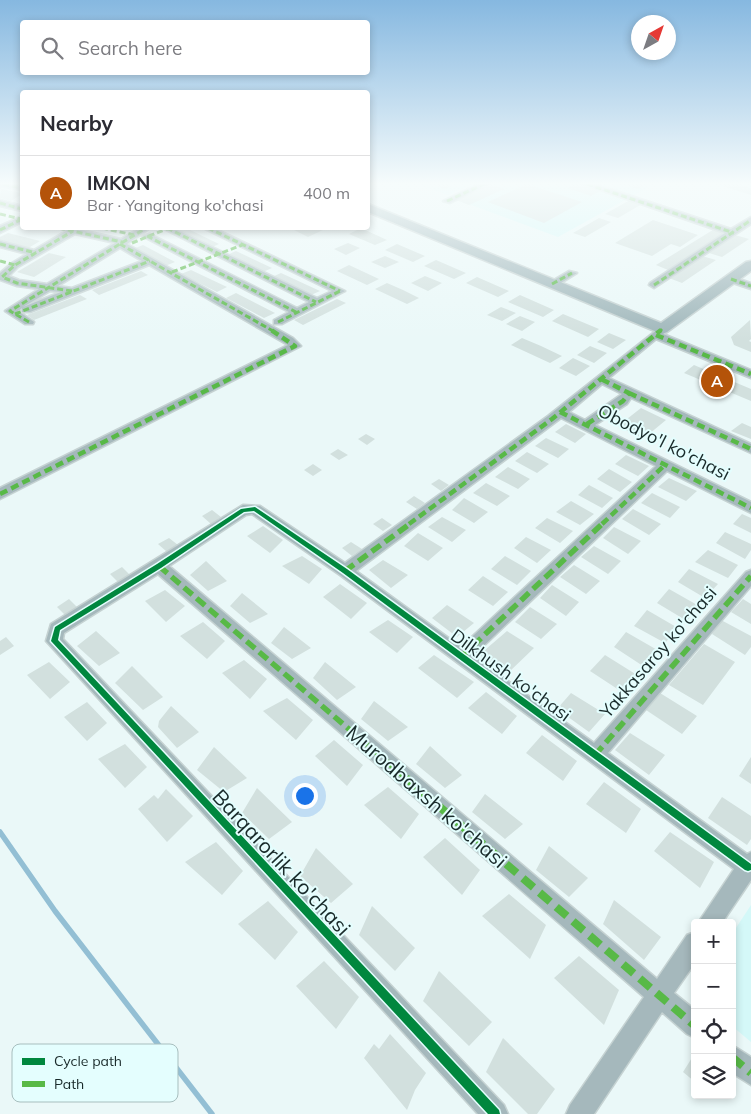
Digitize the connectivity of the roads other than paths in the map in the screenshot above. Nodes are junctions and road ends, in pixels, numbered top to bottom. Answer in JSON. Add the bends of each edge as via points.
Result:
{"nodes":[{"id":1,"x":63,"y":236,"type":"edge"},
{"id":2,"x":102,"y":236,"type":"edge"},
{"id":3,"x":117,"y":236,"type":"edge"},
{"id":4,"x":138,"y":236,"type":"edge"},
{"id":5,"x":153,"y":236,"type":"edge"},
{"id":6,"x":183,"y":236,"type":"edge"},
{"id":7,"x":224,"y":236,"type":"edge"},
{"id":8,"x":436,"y":236,"type":"edge"},
{"id":9,"x":729,"y":236,"type":"edge"},
{"id":10,"x":127,"y":241,"type":"junction"},
{"id":11,"x":0,"y":244,"type":"edge"},
{"id":12,"x":242,"y":245,"type":"junction"},
{"id":13,"x":36,"y":253,"type":"junction"},
{"id":14,"x":218,"y":254,"type":"junction"},
{"id":15,"x":0,"y":261,"type":"edge"},
{"id":16,"x":150,"y":261,"type":"junction"},
{"id":17,"x":197,"y":262,"type":"junction"},
{"id":18,"x":15,"y":265,"type":"junction"},
{"id":19,"x":751,"y":265,"type":"edge"},
{"id":20,"x":172,"y":272,"type":"junction"},
{"id":21,"x":572,"y":273,"type":"dead end"},
{"id":22,"x":1,"y":277,"type":"edge"},
{"id":23,"x":731,"y":279,"type":"junction"},
{"id":24,"x":552,"y":284,"type":"junction"},
{"id":25,"x":654,"y":285,"type":"dead end"},
{"id":26,"x":751,"y":286,"type":"edge"},
{"id":27,"x":47,"y":288,"type":"junction"},
{"id":28,"x":72,"y":292,"type":"junction"},
{"id":29,"x":316,"y":302,"type":"junction"},
{"id":30,"x":296,"y":312,"type":"junction"},
{"id":31,"x":15,"y":314,"type":"junction"},
{"id":32,"x":29,"y":322,"type":"dead end"},
{"id":33,"x":278,"y":322,"type":"dead end"},
{"id":34,"x":659,"y":332,"type":"junction"},
{"id":35,"x":751,"y":374,"type":"edge"},
{"id":36,"x":601,"y":379,"type":"junction"},
{"id":37,"x":629,"y":393,"type":"junction"},
{"id":38,"x":560,"y":412,"type":"junction"},
{"id":39,"x":587,"y":424,"type":"junction"},
{"id":40,"x":751,"y":449,"type":"edge"},
{"id":41,"x":666,"y":464,"type":"junction"},
{"id":42,"x":0,"y":494,"type":"edge"},
{"id":43,"x":751,"y":508,"type":"edge"},
{"id":44,"x":159,"y":566,"type":"junction"},
{"id":45,"x":345,"y":571,"type":"junction"},
{"id":46,"x":751,"y":576,"type":"edge"},
{"id":47,"x":461,"y":657,"type":"junction"},
{"id":48,"x":595,"y":755,"type":"junction"},
{"id":49,"x":749,"y":864,"type":"edge"},
{"id":50,"x":712,"y":919,"type":"edge"},
{"id":51,"x":691,"y":949,"type":"edge"},
{"id":52,"x":658,"y":995,"type":"junction"},
{"id":53,"x":691,"y":1023,"type":"edge"},
{"id":54,"x":736,"y":1060,"type":"edge"},
{"id":55,"x":751,"y":1073,"type":"edge"},
{"id":56,"x":495,"y":1114,"type":"edge"},
{"id":57,"x":580,"y":1114,"type":"edge"}],
"edges":[{"from":1,"to":13,"type":"street"},
{"from":2,"to":10,"type":"street"},
{"from":3,"to":10,"type":"street"},
{"from":4,"to":10,"type":"street"},
{"from":5,"to":17,"type":"street"},
{"from":6,"to":14,"type":"street"},
{"from":7,"to":12,"type":"street"},
{"from":8,"to":24,"type":"street"},
{"from":9,"to":25,"type":"street"},
{"from":10,"to":16,"type":"street"},
{"from":10,"to":27,"type":"street"},
{"from":11,"to":13,"type":"street"},
{"from":12,"to":14,"type":"street"},
{"from":12,"to":29,"type":"street","via":[[340,291]]},
{"from":13,"to":18,"type":"street"},
{"from":14,"to":17,"type":"street"},
{"from":14,"to":29,"type":"street"},
{"from":15,"to":18,"type":"street"},
{"from":16,"to":20,"type":"street"},
{"from":16,"to":28,"type":"street"},
{"from":17,"to":20,"type":"street"},
{"from":17,"to":30,"type":"street"},
{"from":18,"to":22,"type":"street"},
{"from":19,"to":23,"type":"street"},
{"from":20,"to":42,"type":"street","via":[[289,340],[294,346]]},
{"from":21,"to":24,"type":"street"},
{"from":22,"to":27,"type":"street"},
{"from":23,"to":26,"type":"street"},
{"from":23,"to":34,"type":"street"},
{"from":24,"to":34,"type":"street"},
{"from":27,"to":28,"type":"street"},
{"from":27,"to":31,"type":"street","via":[[10,311]]},
{"from":28,"to":31,"type":"street"},
{"from":29,"to":30,"type":"street"},
{"from":30,"to":33,"type":"street"},
{"from":31,"to":32,"type":"street"},
{"from":34,"to":35,"type":"street"},
{"from":34,"to":36,"type":"street"},
{"from":36,"to":37,"type":"street"},
{"from":36,"to":38,"type":"street"},
{"from":37,"to":39,"type":"street","via":[[623,401]]},
{"from":37,"to":40,"type":"street"},
{"from":38,"to":39,"type":"street","name":"Obodyo'l ko'chasi"},
{"from":38,"to":45,"type":"street"},
{"from":39,"to":41,"type":"street","name":"Obodyo'l ko'chasi"},
{"from":41,"to":43,"type":"street","name":"Obodyo'l ko'chasi"},
{"from":41,"to":47,"type":"street"},
{"from":44,"to":45,"type":"street","name":"Dilkhush ko'chasi","via":[[243,510],[255,509]]},
{"from":44,"to":52,"type":"street","name":"Murodbaxsh ko'chasi"},
{"from":44,"to":56,"type":"street","name":"Barqarorlik ko'chasi","via":[[58,628],[54,641]]},
{"from":45,"to":47,"type":"street","name":"Dilkhush ko'chasi"},
{"from":46,"to":48,"type":"street","name":"Yakkasaroy ko'chasi"},
{"from":47,"to":48,"type":"street","name":"Dilkhush ko'chasi"},
{"from":48,"to":49,"type":"street","name":"Dilkhush ko'chasi"},
{"from":49,"to":50,"type":"street"},
{"from":51,"to":52,"type":"street"},
{"from":52,"to":53,"type":"street","name":"Murodbaxsh ko'chasi"},
{"from":52,"to":57,"type":"street"},
{"from":54,"to":55,"type":"street"}]}
